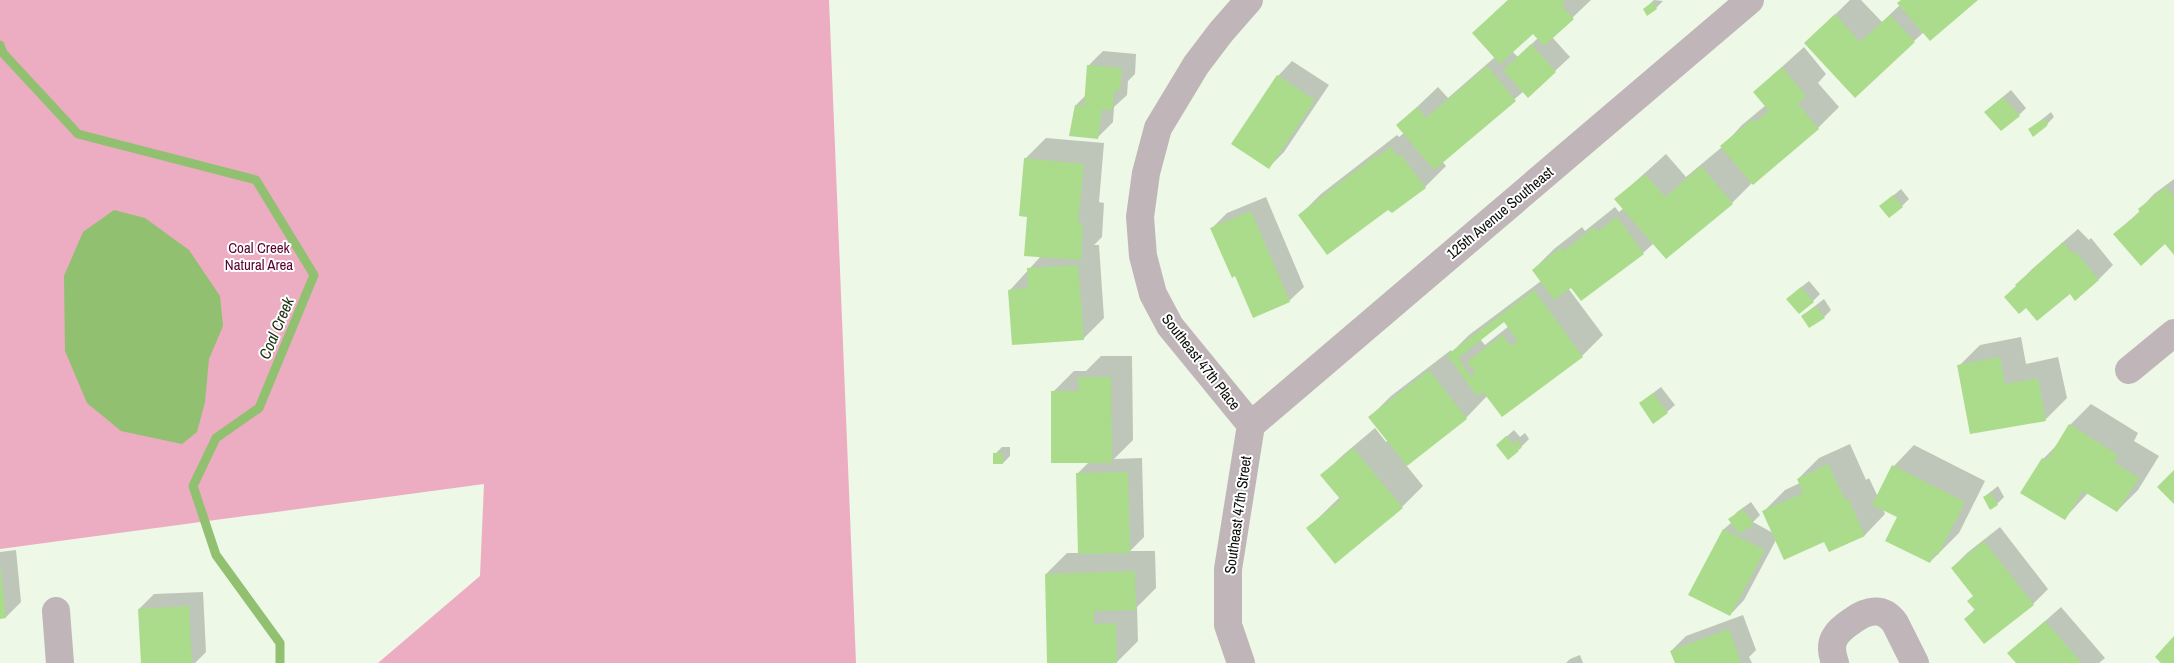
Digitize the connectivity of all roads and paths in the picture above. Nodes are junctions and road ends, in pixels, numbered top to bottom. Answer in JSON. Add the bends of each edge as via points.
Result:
{"nodes":[{"id":1,"x":1249,"y":0,"type":"edge"},
{"id":2,"x":1750,"y":0,"type":"edge"},
{"id":3,"x":2174,"y":333,"type":"edge"},
{"id":4,"x":2130,"y":370,"type":"dead end"},
{"id":5,"x":1251,"y":426,"type":"junction"},
{"id":6,"x":56,"y":611,"type":"dead end"},
{"id":7,"x":60,"y":663,"type":"edge"},
{"id":8,"x":1241,"y":663,"type":"edge"},
{"id":9,"x":1835,"y":663,"type":"edge"},
{"id":10,"x":1915,"y":663,"type":"edge"}],
"edges":[{"from":1,"to":5,"type":"street","name":"Southeast 47th Place","via":[[1196,65],[1158,128],[1146,173],[1140,218],[1143,256],[1153,294],[1170,326]]},
{"from":2,"to":5,"type":"street","name":"125th Avenue Southeast"},
{"from":3,"to":4,"type":"street"},
{"from":5,"to":8,"type":"street","name":"Southeast 47th Street","via":[[1228,569],[1228,625]]},
{"from":6,"to":7,"type":"street"},
{"from":9,"to":10,"type":"street","via":[[1832,646],[1838,632],[1862,613],[1878,610],[1891,617]]}]}
